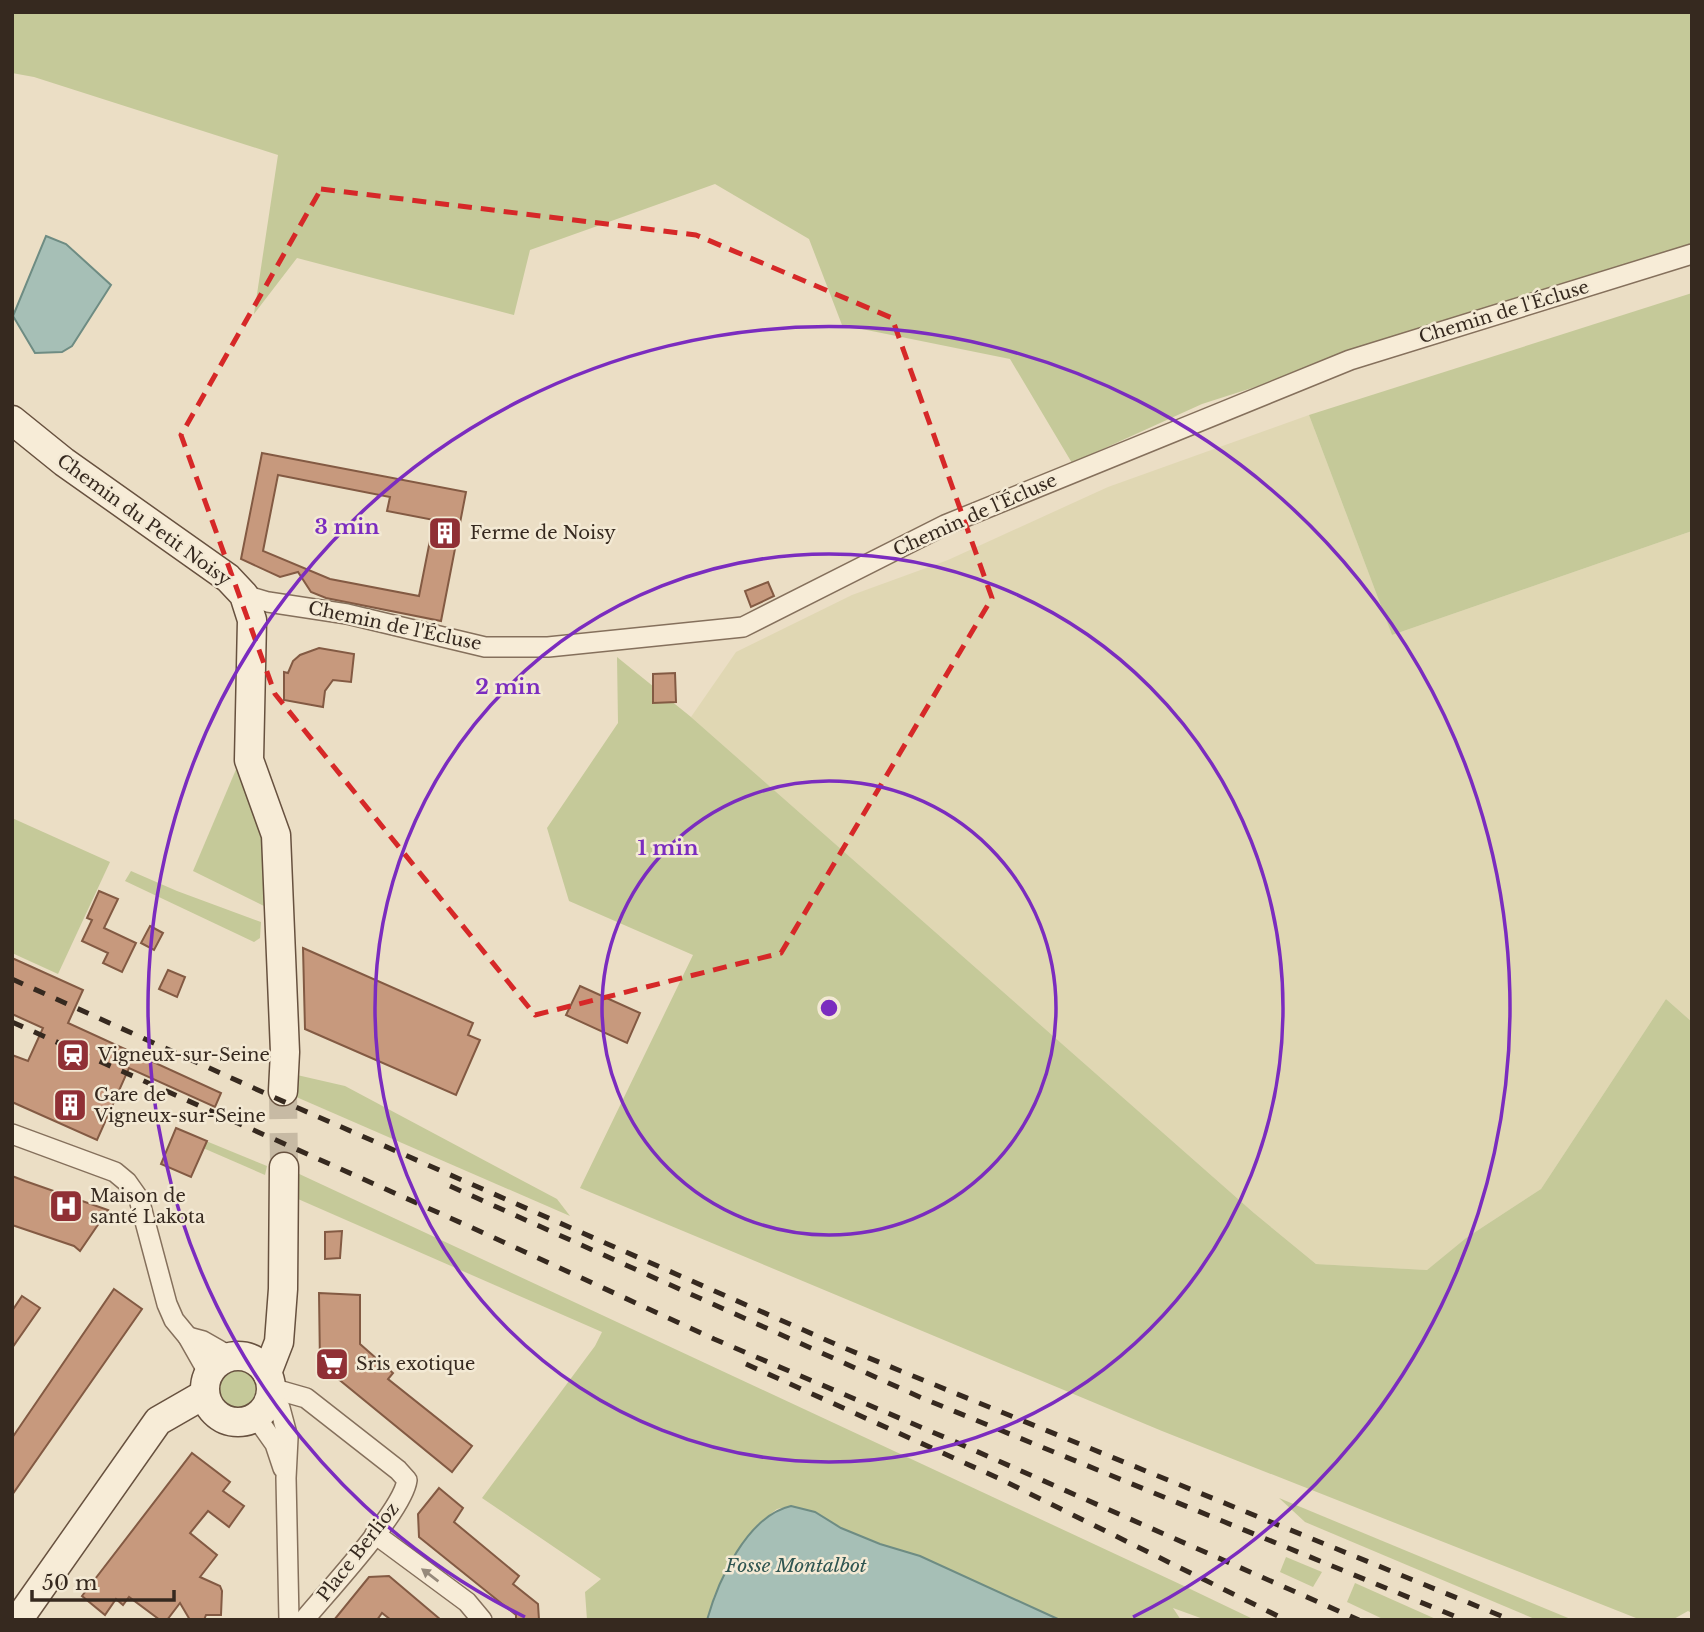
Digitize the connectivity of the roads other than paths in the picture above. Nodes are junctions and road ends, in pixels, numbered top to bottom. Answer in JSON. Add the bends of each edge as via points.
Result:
{"nodes":[{"id":1,"x":1692,"y":254,"type":"edge"},
{"id":2,"x":12,"y":420,"type":"edge"},
{"id":3,"x":244,"y":596,"type":"junction"},
{"id":4,"x":284,"y":1091,"type":"tunnel mouth"},
{"id":5,"x":12,"y":1134,"type":"edge"},
{"id":6,"x":284,"y":1167,"type":"tunnel mouth"},
{"id":7,"x":188,"y":1338,"type":"junction"},
{"id":8,"x":215,"y":1375,"type":"junction"},
{"id":9,"x":266,"y":1394,"type":"junction"},
{"id":10,"x":375,"y":1534,"type":"junction"},
{"id":11,"x":22,"y":1618,"type":"edge"},
{"id":12,"x":289,"y":1620,"type":"edge"},
{"id":13,"x":304,"y":1620,"type":"edge"},
{"id":14,"x":481,"y":1620,"type":"edge"}],
"edges":[{"from":1,"to":3,"type":"street","name":"Chemin de l'Écluse","via":[[1350,360],[944,524],[743,627],[548,647],[485,647],[347,614]]},
{"from":2,"to":3,"type":"street","name":"Chemin du Petit Noisy","via":[[228,578]]},
{"from":3,"to":4,"type":"street","name":"Chemin du Petit Noisy","via":[[252,620],[249,760],[275,835]]},
{"from":5,"to":7,"type":"street","via":[[115,1172],[127,1182],[139,1199],[167,1304]]},
{"from":6,"to":9,"type":"street","via":[[279,1342]]},
{"from":7,"to":8,"type":"street"},
{"from":7,"to":8,"type":"street","via":[[203,1341]]},
{"from":8,"to":9,"type":"street","via":[[251,1359]]},
{"from":8,"to":9,"type":"street","via":[[213,1411],[229,1421],[247,1421]]},
{"from":8,"to":11,"type":"street","via":[[158,1421]]},
{"from":9,"to":10,"type":"street","name":"Place Berlioz","via":[[306,1398],[407,1480],[404,1495]]},
{"from":9,"to":12,"type":"street","via":[[286,1478]]},
{"from":10,"to":13,"type":"street","name":"Place Berlioz"},
{"from":14,"to":10,"type":"street","one_way":true,"via":[[467,1602]]}]}
